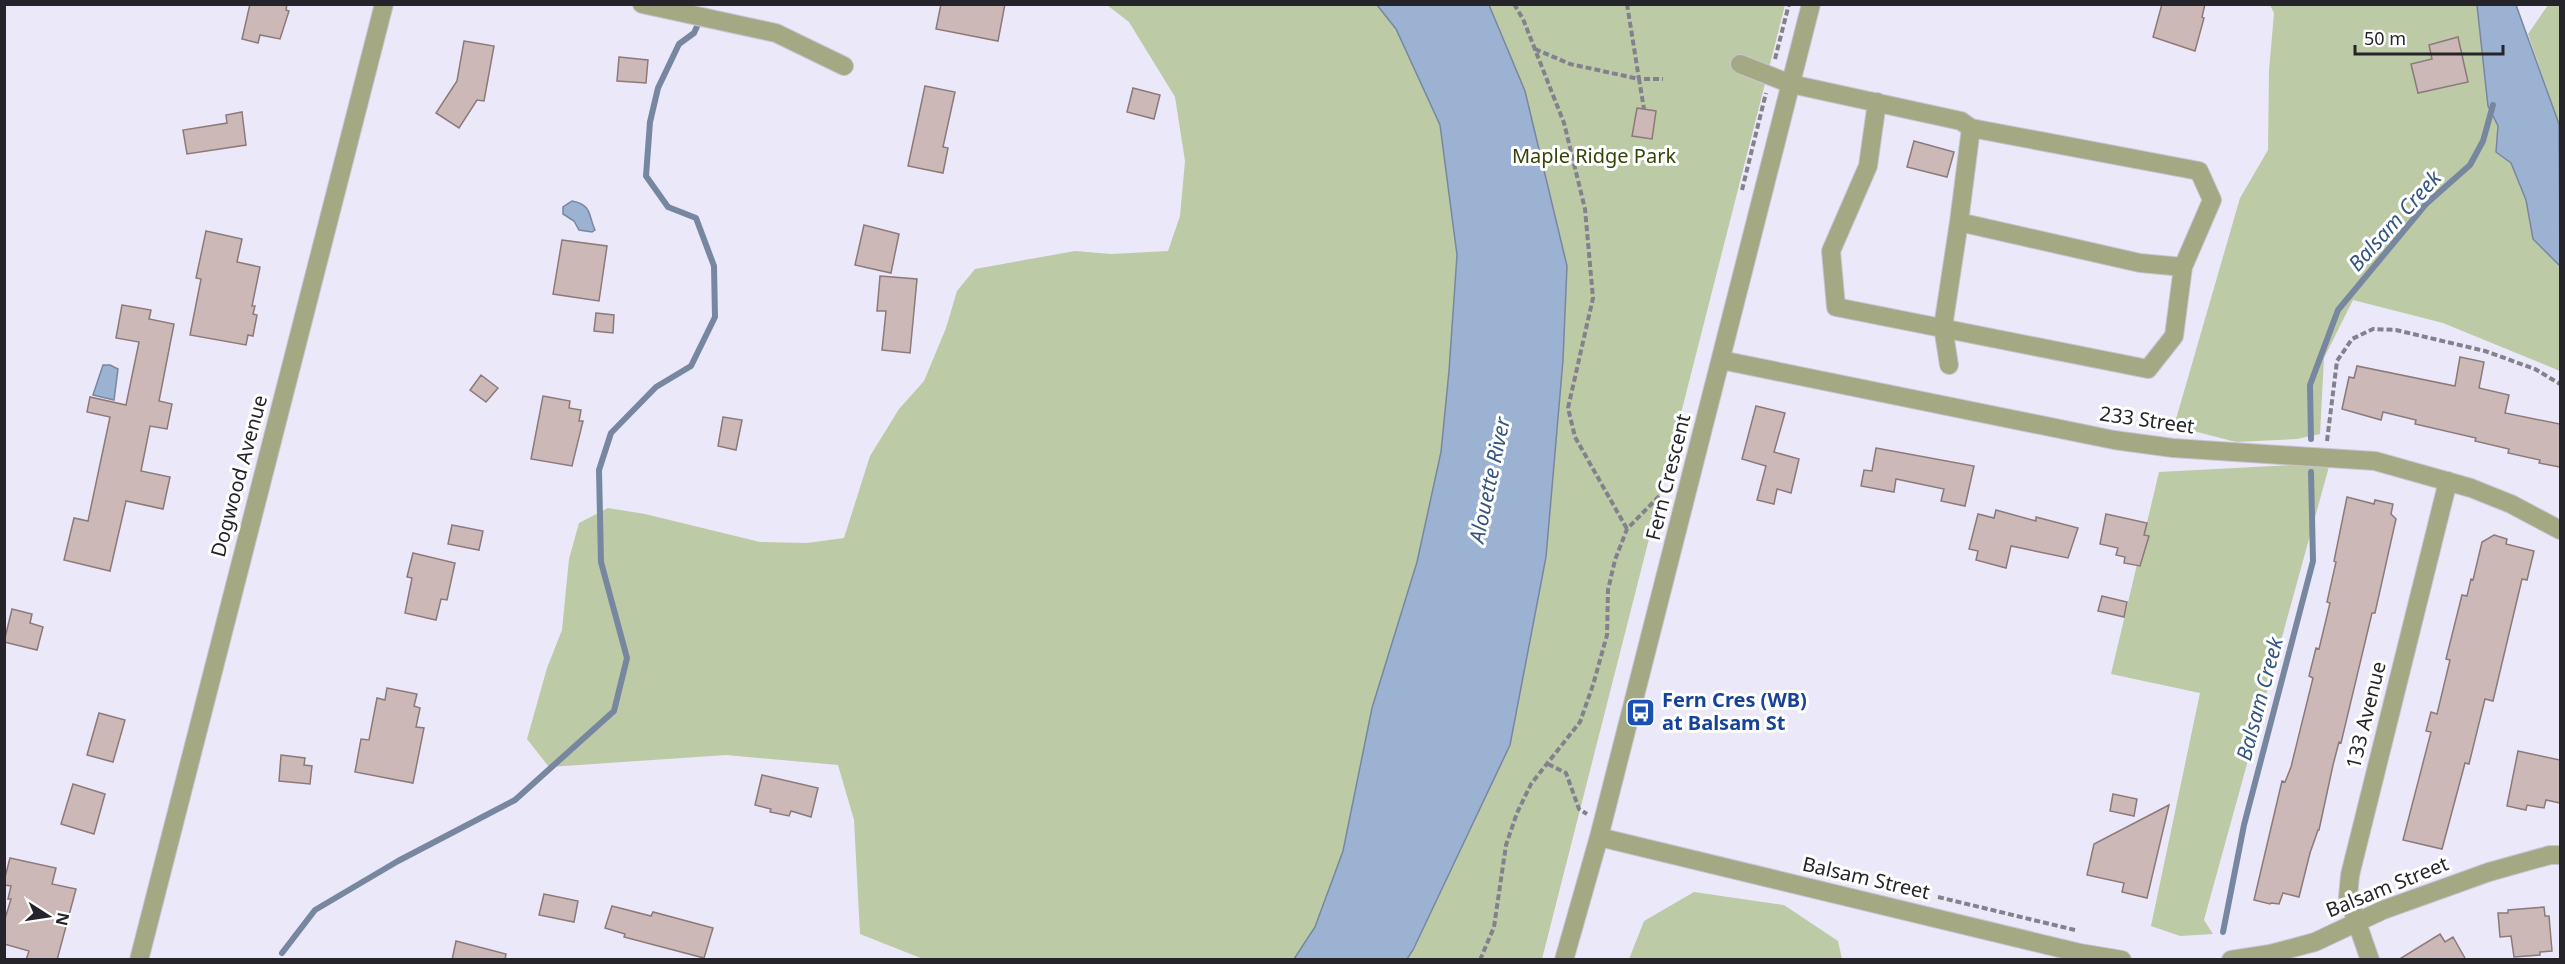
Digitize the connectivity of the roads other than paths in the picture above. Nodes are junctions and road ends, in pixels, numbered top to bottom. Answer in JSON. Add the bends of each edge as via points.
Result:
{"nodes":[{"id":1,"x":384,"y":4,"type":"edge"},
{"id":2,"x":642,"y":4,"type":"edge"},
{"id":3,"x":1811,"y":4,"type":"edge"},
{"id":4,"x":1740,"y":64,"type":"dead end"},
{"id":5,"x":844,"y":66,"type":"dead end"},
{"id":6,"x":1791,"y":84,"type":"junction"},
{"id":7,"x":1877,"y":102,"type":"junction"},
{"id":8,"x":1971,"y":128,"type":"junction"},
{"id":9,"x":1959,"y":222,"type":"junction"},
{"id":10,"x":2183,"y":267,"type":"junction"},
{"id":11,"x":1943,"y":327,"type":"junction"},
{"id":12,"x":1721,"y":360,"type":"junction"},
{"id":13,"x":1949,"y":365,"type":"dead end"},
{"id":14,"x":2448,"y":481,"type":"junction"},
{"id":15,"x":2560,"y":530,"type":"edge"},
{"id":16,"x":1599,"y":837,"type":"junction"},
{"id":17,"x":2560,"y":855,"type":"edge"},
{"id":18,"x":2356,"y":922,"type":"junction"},
{"id":19,"x":139,"y":960,"type":"edge"},
{"id":20,"x":1564,"y":960,"type":"edge"},
{"id":21,"x":2122,"y":960,"type":"edge"},
{"id":22,"x":2231,"y":960,"type":"edge"},
{"id":23,"x":2370,"y":960,"type":"edge"}],
"edges":[{"from":1,"to":19,"type":"street","name":"Dogwood Avenue"},
{"from":2,"to":5,"type":"street","via":[[776,33]]},
{"from":3,"to":6,"type":"street","name":"Fern Crescent"},
{"from":4,"to":6,"type":"street"},
{"from":6,"to":7,"type":"street"},
{"from":6,"to":12,"type":"street","name":"Fern Crescent"},
{"from":7,"to":8,"type":"street","via":[[1961,121]]},
{"from":7,"to":11,"type":"street","via":[[1868,166],[1831,251],[1836,307]]},
{"from":8,"to":9,"type":"street"},
{"from":8,"to":10,"type":"street","via":[[2199,171],[2212,200]]},
{"from":9,"to":10,"type":"street","via":[[2140,263]]},
{"from":9,"to":11,"type":"street"},
{"from":10,"to":11,"type":"street","via":[[2174,336],[2148,369]]},
{"from":11,"to":13,"type":"street"},
{"from":12,"to":14,"type":"street","name":"233 Street","via":[[2114,440],[2174,448],[2375,461]]},
{"from":12,"to":16,"type":"street","name":"Fern Crescent"},
{"from":14,"to":15,"type":"street","name":"233 Street","via":[[2511,504]]},
{"from":14,"to":18,"type":"street","name":"133 Avenue","via":[[2349,875],[2348,897]]},
{"from":16,"to":20,"type":"street","name":"Fern Crescent"},
{"from":16,"to":21,"type":"street","name":"Balsam Street"},
{"from":17,"to":18,"type":"street","name":"Balsam Street","via":[[2489,872]]},
{"from":18,"to":22,"type":"street","name":"Balsam Street","via":[[2315,942]]},
{"from":18,"to":23,"type":"street","name":"133 Avenue"}]}
